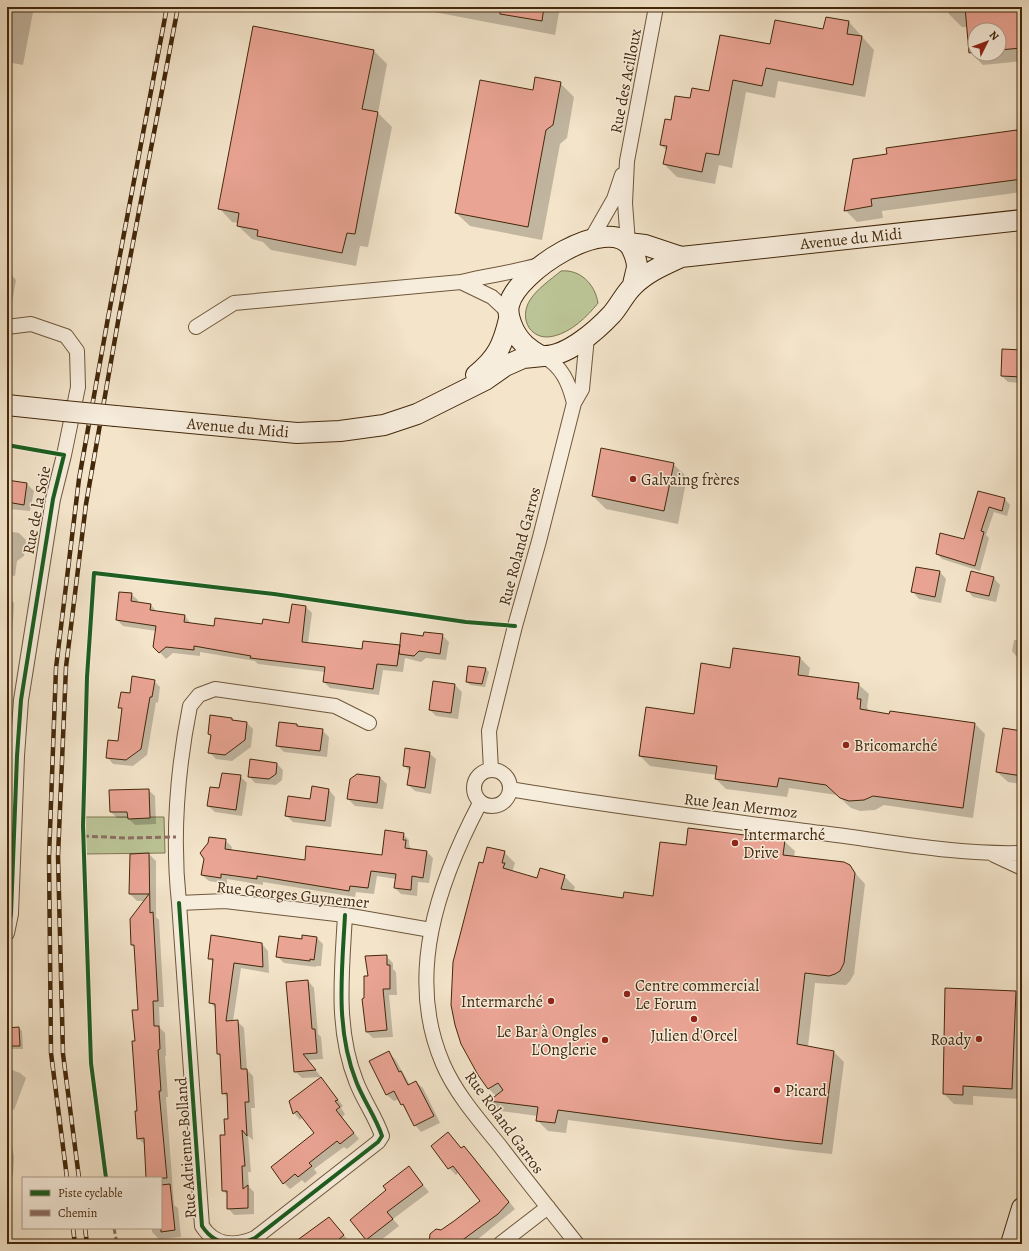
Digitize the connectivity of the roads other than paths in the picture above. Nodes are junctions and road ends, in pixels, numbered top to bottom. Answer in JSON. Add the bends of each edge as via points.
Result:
{"nodes":[{"id":1,"x":656,"y":7,"type":"edge"},
{"id":2,"x":627,"y":161,"type":"junction"},
{"id":3,"x":1022,"y":220,"type":"edge"},
{"id":4,"x":590,"y":241,"type":"junction"},
{"id":5,"x":628,"y":243,"type":"junction"},
{"id":6,"x":680,"y":257,"type":"junction"},
{"id":7,"x":543,"y":263,"type":"junction"},
{"id":8,"x":461,"y":282,"type":"junction"},
{"id":9,"x":633,"y":285,"type":"junction"},
{"id":10,"x":509,"y":315,"type":"junction"},
{"id":11,"x":7,"y":327,"type":"edge"},
{"id":12,"x":196,"y":327,"type":"dead end"},
{"id":13,"x":587,"y":337,"type":"junction"},
{"id":14,"x":543,"y":356,"type":"junction"},
{"id":15,"x":461,"y":391,"type":"junction"},
{"id":16,"x":574,"y":403,"type":"junction"},
{"id":17,"x":7,"y":405,"type":"edge"},
{"id":18,"x":369,"y":723,"type":"dead end"},
{"id":19,"x":491,"y":770,"type":"junction"},
{"id":20,"x":510,"y":789,"type":"junction"},
{"id":21,"x":480,"y":803,"type":"junction"},
{"id":22,"x":1022,"y":853,"type":"edge"},
{"id":23,"x":991,"y":854,"type":"junction"},
{"id":24,"x":1022,"y":868,"type":"edge"},
{"id":25,"x":179,"y":903,"type":"junction"},
{"id":26,"x":345,"y":915,"type":"junction"},
{"id":27,"x":431,"y":930,"type":"junction"},
{"id":28,"x":7,"y":933,"type":"edge"},
{"id":29,"x":548,"y":1207,"type":"junction"},
{"id":30,"x":1022,"y":1208,"type":"edge"},
{"id":31,"x":500,"y":1244,"type":"edge"},
{"id":32,"x":577,"y":1244,"type":"edge"},
{"id":33,"x":1011,"y":1244,"type":"edge"}],
"edges":[{"from":1,"to":2,"type":"street","name":"Rue des Acilloux"},
{"from":2,"to":4,"type":"street","name":"Rue des Acilloux","via":[[614,200]]},
{"from":2,"to":5,"type":"street","name":"Rue des Acilloux","via":[[625,203]]},
{"from":3,"to":6,"type":"main road","name":"Avenue du Midi"},
{"from":4,"to":5,"type":"main road","via":[[611,237]]},
{"from":4,"to":7,"type":"main road","via":[[571,247]]},
{"from":5,"to":6,"type":"main road","name":"Avenue du Midi","via":[[645,245]]},
{"from":5,"to":9,"type":"main road","via":[[637,266]]},
{"from":6,"to":9,"type":"main road","name":"Avenue du Midi"},
{"from":7,"to":8,"type":"street","via":[[517,272],[487,275]]},
{"from":7,"to":10,"type":"main road","via":[[519,287],[509,304]]},
{"from":8,"to":10,"type":"street","via":[[492,297]]},
{"from":8,"to":12,"type":"street","via":[[234,303]]},
{"from":9,"to":13,"type":"main road","via":[[613,313]]},
{"from":10,"to":14,"type":"main road","via":[[518,339],[532,351]]},
{"from":10,"to":15,"type":"main road","name":"Avenue du Midi","via":[[503,342],[496,354]]},
{"from":11,"to":28,"type":"street","name":"Rue de la Soie","via":[[31,324],[66,336],[77,351],[78,386],[53,499],[21,700],[11,914]]},
{"from":13,"to":14,"type":"main road","via":[[558,353]]},
{"from":13,"to":16,"type":"street","name":"Rue Roland Garros","via":[[582,389]]},
{"from":14,"to":15,"type":"main road","name":"Avenue du Midi","via":[[523,358]]},
{"from":14,"to":16,"type":"street","via":[[553,361],[560,369],[570,388]]},
{"from":15,"to":17,"type":"main road","name":"Avenue du Midi","bridge":true,"via":[[417,414],[384,425],[340,431],[297,432]]},
{"from":16,"to":19,"type":"street","name":"Rue Roland Garros","via":[[489,731]]},
{"from":18,"to":25,"type":"street","via":[[335,706],[215,689],[199,695],[190,706],[176,801],[176,876]]},
{"from":19,"to":20,"type":"street","via":[[505,775]]},
{"from":19,"to":21,"type":"street","via":[[482,772],[473,787]]},
{"from":20,"to":21,"type":"street","via":[[503,803],[488,806]]},
{"from":20,"to":23,"type":"street","name":"Rue Jean Mermoz","via":[[619,807]]},
{"from":21,"to":27,"type":"street","name":"Rue Roland Garros","via":[[460,841]]},
{"from":22,"to":23,"type":"street","name":"Rue Jean Mermoz"},
{"from":23,"to":24,"type":"street","name":"Rue Jean Mermoz"},
{"from":25,"to":26,"type":"street","name":"Rue Georges Guynemer","via":[[225,901]]},
{"from":25,"to":26,"type":"street","name":"Rue Adrienne Bolland","via":[[202,1226],[208,1236],[217,1241],[242,1244],[261,1233],[378,1142],[382,1136],[356,1080],[345,1041],[340,995]]},
{"from":26,"to":27,"type":"street","name":"Rue Georges Guynemer"},
{"from":27,"to":29,"type":"street","name":"Rue Roland Garros","via":[[426,978],[430,1027],[444,1064],[467,1105]]},
{"from":29,"to":31,"type":"street"},
{"from":29,"to":32,"type":"street","name":"Rue Roland Garros"},
{"from":30,"to":33,"type":"main road"}]}
